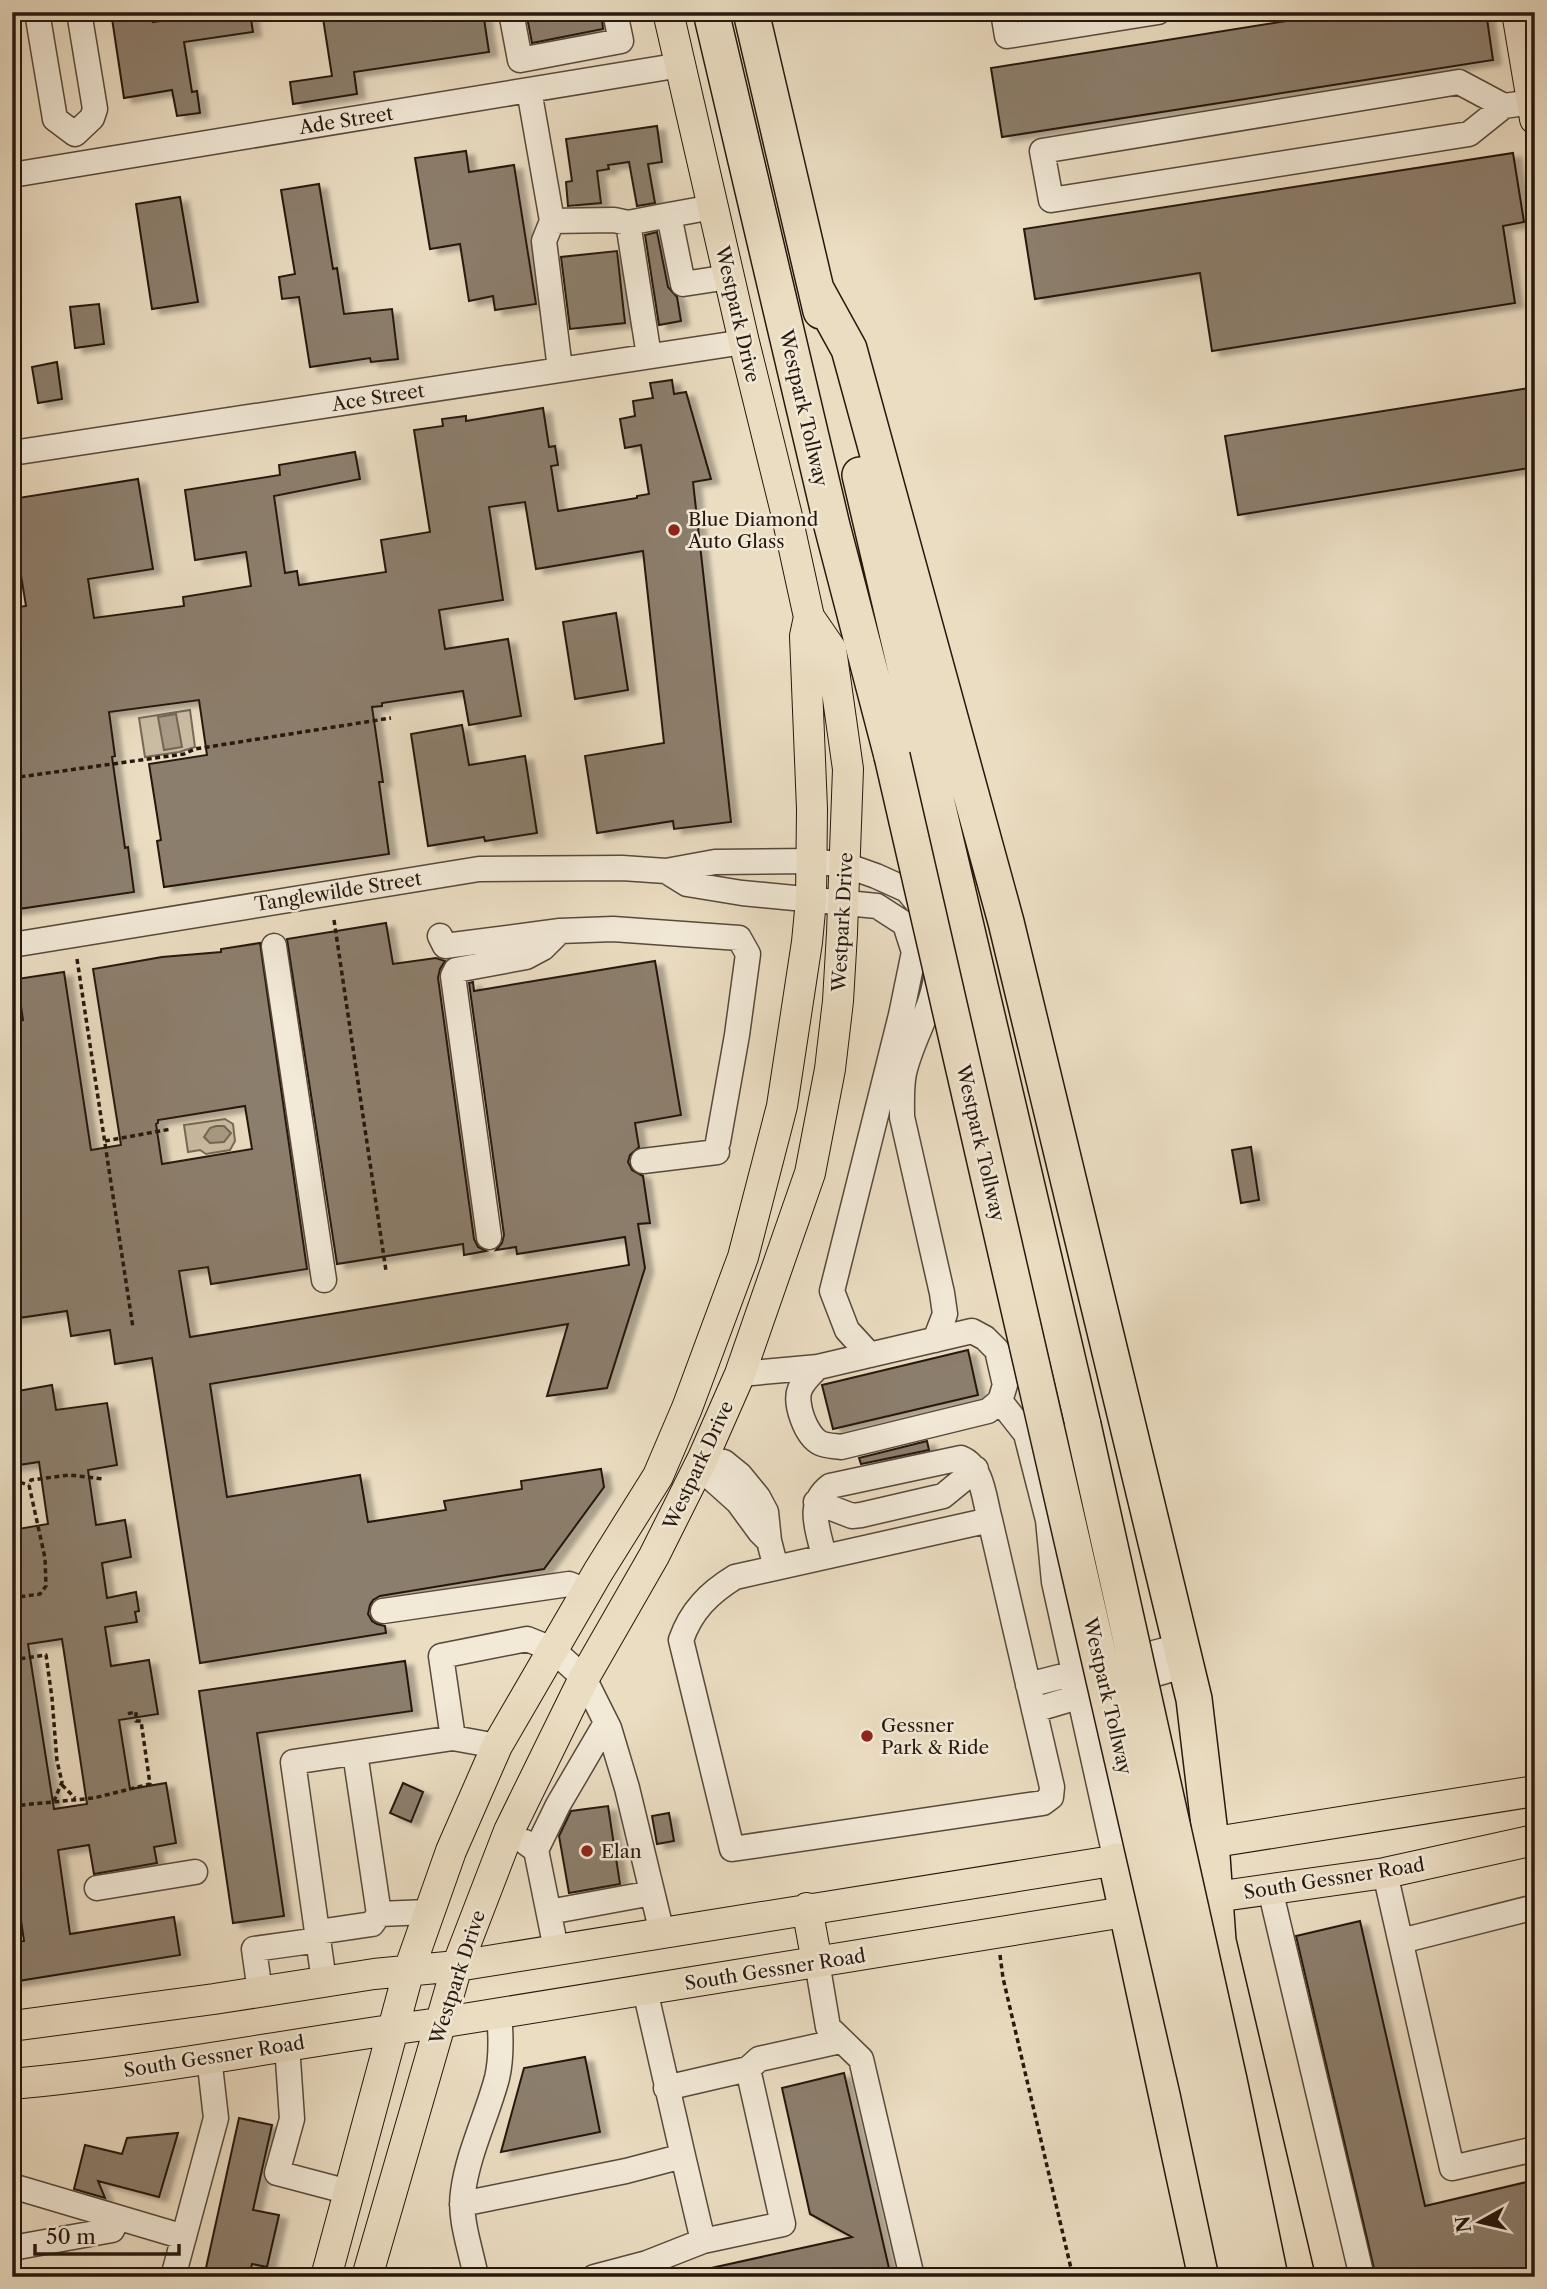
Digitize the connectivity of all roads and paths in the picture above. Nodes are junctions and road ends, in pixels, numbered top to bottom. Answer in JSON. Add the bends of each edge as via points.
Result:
{"nodes":[{"id":1,"x":37,"y":12,"type":"edge"},
{"id":2,"x":79,"y":12,"type":"edge"},
{"id":3,"x":511,"y":12,"type":"edge"},
{"id":4,"x":615,"y":12,"type":"edge"},
{"id":5,"x":668,"y":12,"type":"edge"},
{"id":6,"x":711,"y":12,"type":"edge"},
{"id":7,"x":751,"y":12,"type":"edge"},
{"id":8,"x":1003,"y":12,"type":"edge"},
{"id":9,"x":1158,"y":12,"type":"edge"},
{"id":10,"x":1517,"y":12,"type":"edge"},
{"id":11,"x":584,"y":49,"type":"junction"},
{"id":12,"x":681,"y":65,"type":"junction"},
{"id":13,"x":591,"y":79,"type":"junction"},
{"id":14,"x":529,"y":90,"type":"junction"},
{"id":15,"x":1524,"y":109,"type":"edge"},
{"id":16,"x":75,"y":134,"type":"junction"},
{"id":17,"x":80,"y":163,"type":"junction"},
{"id":18,"x":12,"y":174,"type":"edge"},
{"id":19,"x":713,"y":206,"type":"junction"},
{"id":20,"x":668,"y":215,"type":"junction"},
{"id":21,"x":552,"y":221,"type":"junction"},
{"id":22,"x":628,"y":223,"type":"junction"},
{"id":23,"x":729,"y":277,"type":"junction"},
{"id":24,"x":817,"y":291,"type":"junction"},
{"id":25,"x":744,"y":342,"type":"junction"},
{"id":26,"x":649,"y":356,"type":"junction"},
{"id":27,"x":560,"y":369,"type":"junction"},
{"id":28,"x":12,"y":453,"type":"edge"},
{"id":29,"x":809,"y":617,"type":"junction"},
{"id":30,"x":391,"y":718,"type":"dead end"},
{"id":31,"x":12,"y":778,"type":"edge"},
{"id":32,"x":811,"y":861,"type":"junction"},
{"id":33,"x":845,"y":865,"type":"junction"},
{"id":34,"x":666,"y":871,"type":"junction"},
{"id":35,"x":811,"y":900,"type":"junction"},
{"id":36,"x":843,"y":903,"type":"junction"},
{"id":37,"x":334,"y":920,"type":"dead end"},
{"id":38,"x":560,"y":931,"type":"junction"},
{"id":39,"x":440,"y":936,"type":"dead end"},
{"id":40,"x":12,"y":945,"type":"edge"},
{"id":41,"x":274,"y":946,"type":"dead end"},
{"id":42,"x":77,"y":959,"type":"dead end"},
{"id":43,"x":171,"y":1129,"type":"dead end"},
{"id":44,"x":104,"y":1141,"type":"junction"},
{"id":45,"x":769,"y":1157,"type":"junction"},
{"id":46,"x":643,"y":1161,"type":"dead end"},
{"id":47,"x":810,"y":1173,"type":"junction"},
{"id":48,"x":489,"y":1237,"type":"dead end"},
{"id":49,"x":386,"y":1271,"type":"dead end"},
{"id":50,"x":324,"y":1280,"type":"dead end"},
{"id":51,"x":133,"y":1328,"type":"dead end"},
{"id":52,"x":936,"y":1340,"type":"junction"},
{"id":53,"x":870,"y":1355,"type":"junction"},
{"id":54,"x":818,"y":1367,"type":"junction"},
{"id":55,"x":740,"y":1374,"type":"junction"},
{"id":56,"x":1000,"y":1401,"type":"junction"},
{"id":57,"x":673,"y":1442,"type":"junction"},
{"id":58,"x":704,"y":1458,"type":"junction"},
{"id":59,"x":976,"y":1469,"type":"junction"},
{"id":60,"x":103,"y":1479,"type":"dead end"},
{"id":61,"x":12,"y":1480,"type":"edge"},
{"id":62,"x":29,"y":1485,"type":"junction"},
{"id":63,"x":816,"y":1502,"type":"junction"},
{"id":64,"x":990,"y":1520,"type":"junction"},
{"id":65,"x":1048,"y":1520,"type":"junction"},
{"id":66,"x":824,"y":1557,"type":"junction"},
{"id":67,"x":776,"y":1568,"type":"junction"},
{"id":68,"x":587,"y":1591,"type":"junction"},
{"id":69,"x":12,"y":1598,"type":"edge"},
{"id":70,"x":383,"y":1611,"type":"dead end"},
{"id":71,"x":552,"y":1649,"type":"junction"},
{"id":72,"x":1184,"y":1656,"type":"junction"},
{"id":73,"x":12,"y":1660,"type":"edge"},
{"id":74,"x":1104,"y":1666,"type":"junction"},
{"id":75,"x":584,"y":1678,"type":"junction"},
{"id":76,"x":1028,"y":1685,"type":"junction"},
{"id":77,"x":1077,"y":1685,"type":"junction"},
{"id":78,"x":1034,"y":1710,"type":"junction"},
{"id":79,"x":126,"y":1714,"type":"dead end"},
{"id":80,"x":606,"y":1723,"type":"junction"},
{"id":81,"x":453,"y":1738,"type":"junction"},
{"id":82,"x":497,"y":1746,"type":"junction"},
{"id":83,"x":355,"y":1753,"type":"junction"},
{"id":84,"x":62,"y":1785,"type":"junction"},
{"id":85,"x":1535,"y":1791,"type":"edge"},
{"id":86,"x":76,"y":1799,"type":"junction"},
{"id":87,"x":54,"y":1801,"type":"junction"},
{"id":88,"x":12,"y":1806,"type":"edge"},
{"id":89,"x":509,"y":1831,"type":"junction"},
{"id":90,"x":1535,"y":1840,"type":"edge"},
{"id":91,"x":1211,"y":1842,"type":"junction"},
{"id":92,"x":536,"y":1850,"type":"junction"},
{"id":93,"x":1116,"y":1861,"type":"junction"},
{"id":94,"x":195,"y":1872,"type":"dead end"},
{"id":95,"x":1385,"y":1873,"type":"junction"},
{"id":96,"x":97,"y":1888,"type":"dead end"},
{"id":97,"x":1270,"y":1889,"type":"junction"},
{"id":98,"x":652,"y":1893,"type":"junction"},
{"id":99,"x":1215,"y":1896,"type":"junction"},
{"id":100,"x":1535,"y":1907,"type":"edge"},
{"id":101,"x":807,"y":1908,"type":"junction"},
{"id":102,"x":428,"y":1912,"type":"junction"},
{"id":103,"x":549,"y":1912,"type":"junction"},
{"id":104,"x":1127,"y":1912,"type":"junction"},
{"id":105,"x":379,"y":1914,"type":"junction"},
{"id":106,"x":998,"y":1932,"type":"junction"},
{"id":107,"x":662,"y":1933,"type":"junction"},
{"id":108,"x":318,"y":1936,"type":"junction"},
{"id":109,"x":1401,"y":1941,"type":"junction"},
{"id":110,"x":556,"y":1949,"type":"junction"},
{"id":111,"x":817,"y":1962,"type":"junction"},
{"id":112,"x":457,"y":1966,"type":"junction"},
{"id":113,"x":409,"y":1970,"type":"junction"},
{"id":114,"x":324,"y":1981,"type":"junction"},
{"id":115,"x":645,"y":1990,"type":"junction"},
{"id":116,"x":260,"y":1992,"type":"junction"},
{"id":117,"x":499,"y":2014,"type":"junction"},
{"id":118,"x":439,"y":2023,"type":"junction"},
{"id":119,"x":12,"y":2026,"type":"edge"},
{"id":120,"x":393,"y":2029,"type":"junction"},
{"id":121,"x":840,"y":2041,"type":"junction"},
{"id":122,"x":287,"y":2045,"type":"junction"},
{"id":123,"x":209,"y":2057,"type":"junction"},
{"id":124,"x":748,"y":2069,"type":"junction"},
{"id":125,"x":12,"y":2084,"type":"edge"},
{"id":126,"x":666,"y":2088,"type":"junction"},
{"id":127,"x":1535,"y":2150,"type":"edge"},
{"id":128,"x":682,"y":2156,"type":"junction"},
{"id":129,"x":12,"y":2186,"type":"edge"},
{"id":130,"x":349,"y":2192,"type":"junction"},
{"id":131,"x":462,"y":2204,"type":"junction"},
{"id":132,"x":118,"y":2218,"type":"junction"},
{"id":133,"x":184,"y":2237,"type":"junction"},
{"id":134,"x":703,"y":2241,"type":"junction"},
{"id":135,"x":12,"y":2248,"type":"edge"},
{"id":136,"x":173,"y":2277,"type":"edge"},
{"id":137,"x":326,"y":2277,"type":"edge"},
{"id":138,"x":367,"y":2277,"type":"edge"},
{"id":139,"x":476,"y":2277,"type":"edge"},
{"id":140,"x":594,"y":2277,"type":"edge"},
{"id":141,"x":912,"y":2277,"type":"edge"},
{"id":142,"x":1073,"y":2277,"type":"edge"},
{"id":143,"x":1206,"y":2277,"type":"edge"},
{"id":144,"x":1238,"y":2277,"type":"edge"},
{"id":145,"x":1270,"y":2277,"type":"edge"},
{"id":146,"x":1297,"y":2277,"type":"edge"},
{"id":147,"x":1362,"y":2277,"type":"edge"}],
"edges":[{"from":1,"to":16,"type":"street","via":[[55,119]]},
{"from":2,"to":16,"type":"street","via":[[95,109]]},
{"from":3,"to":11,"type":"street","via":[[520,61]]},
{"from":4,"to":11,"type":"street","via":[[621,41]]},
{"from":5,"to":12,"type":"main road","name":"Westpark Drive"},
{"from":6,"to":144,"type":"highway","name":"Westpark Tollway","bridge":true,"via":[[832,526],[892,756]]},
{"from":7,"to":24,"type":"highway","name":"Westpark Tollway"},
{"from":8,"to":9,"type":"street","via":[[1007,36]]},
{"from":10,"to":15,"type":"main road"},
{"from":11,"to":13,"type":"street"},
{"from":12,"to":13,"type":"street","name":"Ade Street"},
{"from":12,"to":19,"type":"main road","name":"Westpark Drive"},
{"from":13,"to":14,"type":"street","name":"Ade Street"},
{"from":14,"to":17,"type":"street","name":"Ade Street"},
{"from":14,"to":21,"type":"street"},
{"from":15,"to":15,"type":"street","via":[[1459,82],[1042,151],[1051,200],[1469,134]]},
{"from":16,"to":17,"type":"street"},
{"from":17,"to":18,"type":"street","name":"Ade Street"},
{"from":19,"to":20,"type":"street"},
{"from":19,"to":23,"type":"main road","name":"Westpark Drive"},
{"from":20,"to":22,"type":"street"},
{"from":20,"to":23,"type":"street","via":[[683,284]]},
{"from":21,"to":22,"type":"street"},
{"from":21,"to":27,"type":"street","via":[[544,241]]},
{"from":22,"to":26,"type":"street"},
{"from":23,"to":25,"type":"main road","name":"Westpark Drive"},
{"from":24,"to":72,"type":"highway","via":[[849,349],[1002,908]]},
{"from":24,"to":145,"type":"highway","name":"Westpark Tollway","bridge":true,"via":[[1083,1425]]},
{"from":25,"to":26,"type":"street","name":"Ace Street"},
{"from":25,"to":29,"type":"main road","name":"Westpark Drive"},
{"from":26,"to":27,"type":"street","name":"Ace Street"},
{"from":27,"to":28,"type":"street","name":"Ace Street"},
{"from":29,"to":32,"type":"main road","name":"Westpark Drive","via":[[805,636]]},
{"from":29,"to":33,"type":"main road","name":"Westpark Drive","via":[[831,649],[842,721],[848,769]]},
{"from":30,"to":31,"type":"path"},
{"from":32,"to":33,"type":"street","name":"Tanglewilde Street"},
{"from":32,"to":34,"type":"street","name":"Tanglewilde Street","via":[[715,862]]},
{"from":32,"to":35,"type":"main road","name":"Westpark Drive"},
{"from":33,"to":36,"type":"main road","name":"Westpark Drive"},
{"from":33,"to":52,"type":"street","name":"Tanglewilde Street","via":[[907,890],[924,910],[938,945],[936,988],[904,1072],[901,1096],[945,1314]]},
{"from":34,"to":35,"type":"street","name":"Tanglewilde Street","via":[[687,884]]},
{"from":34,"to":40,"type":"street","name":"Tanglewilde Street","via":[[479,869]]},
{"from":35,"to":36,"type":"street","name":"Tanglewilde Street"},
{"from":35,"to":45,"type":"main road","name":"Westpark Drive","via":[[796,1024]]},
{"from":36,"to":47,"type":"main road","name":"Westpark Drive","via":[[830,1069]]},
{"from":36,"to":53,"type":"street","name":"Tanglewilde Street","via":[[877,906],[905,924],[914,952],[832,1291],[847,1330]]},
{"from":37,"to":49,"type":"path"},
{"from":38,"to":39,"type":"street","via":[[445,946]]},
{"from":38,"to":46,"type":"street","via":[[613,929],[739,938],[748,954],[717,1147]]},
{"from":38,"to":48,"type":"street","via":[[526,957],[456,970],[453,976]]},
{"from":41,"to":50,"type":"street"},
{"from":42,"to":44,"type":"path"},
{"from":43,"to":44,"type":"path"},
{"from":44,"to":51,"type":"path"},
{"from":45,"to":47,"type":"main road"},
{"from":45,"to":57,"type":"main road","name":"Westpark Drive","via":[[743,1257]]},
{"from":47,"to":55,"type":"main road","name":"Westpark Drive"},
{"from":52,"to":53,"type":"street"},
{"from":52,"to":56,"type":"street","via":[[972,1331],[985,1338],[997,1350],[1005,1385]]},
{"from":53,"to":54,"type":"street"},
{"from":54,"to":55,"type":"street"},
{"from":54,"to":56,"type":"street","via":[[798,1392],[808,1434],[821,1444],[853,1445],[988,1411]]},
{"from":55,"to":58,"type":"main road","name":"Westpark Drive"},
{"from":56,"to":65,"type":"street","via":[[1026,1434]]},
{"from":57,"to":58,"type":"main road"},
{"from":57,"to":68,"type":"main road","name":"Westpark Drive","via":[[658,1476]]},
{"from":58,"to":67,"type":"street","via":[[724,1462],[758,1497],[766,1513]]},
{"from":58,"to":75,"type":"main road","name":"Westpark Drive"},
{"from":59,"to":63,"type":"street","via":[[943,1496],[861,1515]]},
{"from":59,"to":63,"type":"street","via":[[961,1458],[830,1486]]},
{"from":59,"to":64,"type":"street"},
{"from":60,"to":62,"type":"path","via":[[69,1475],[31,1479]]},
{"from":61,"to":62,"type":"path"},
{"from":62,"to":69,"type":"path","via":[[45,1558],[46,1586],[40,1594]]},
{"from":63,"to":66,"type":"street"},
{"from":64,"to":66,"type":"street"},
{"from":64,"to":76,"type":"street"},
{"from":65,"to":74,"type":"street","via":[[1071,1578],[1088,1653]]},
{"from":65,"to":77,"type":"street","via":[[1054,1582]]},
{"from":66,"to":67,"type":"street"},
{"from":67,"to":78,"type":"street","via":[[735,1577],[722,1585],[697,1609],[681,1640],[732,1850],[1042,1803],[1051,1797],[1052,1787]]},
{"from":68,"to":70,"type":"street","via":[[569,1584]]},
{"from":68,"to":71,"type":"main road","name":"Westpark Drive"},
{"from":71,"to":75,"type":"street"},
{"from":71,"to":81,"type":"street","via":[[527,1639],[441,1656]]},
{"from":71,"to":82,"type":"main road","name":"Westpark Drive"},
{"from":72,"to":74,"type":"street"},
{"from":72,"to":77,"type":"street"},
{"from":72,"to":91,"type":"highway","via":[[1194,1699]]},
{"from":73,"to":84,"type":"path","via":[[46,1655]]},
{"from":74,"to":77,"type":"street"},
{"from":75,"to":80,"type":"street"},
{"from":75,"to":89,"type":"main road","name":"Westpark Drive"},
{"from":76,"to":77,"type":"street"},
{"from":76,"to":78,"type":"street"},
{"from":77,"to":78,"type":"street"},
{"from":77,"to":93,"type":"street"},
{"from":79,"to":86,"type":"path","via":[[136,1712],[136,1721],[141,1721],[150,1784]]},
{"from":80,"to":92,"type":"street"},
{"from":80,"to":98,"type":"street"},
{"from":81,"to":82,"type":"street"},
{"from":81,"to":83,"type":"street"},
{"from":82,"to":102,"type":"main road","name":"Westpark Drive"},
{"from":83,"to":105,"type":"street"},
{"from":83,"to":108,"type":"street","via":[[293,1762]]},
{"from":84,"to":86,"type":"path"},
{"from":84,"to":87,"type":"path"},
{"from":85,"to":91,"type":"main road"},
{"from":86,"to":87,"type":"path"},
{"from":87,"to":88,"type":"path"},
{"from":89,"to":92,"type":"street"},
{"from":89,"to":112,"type":"main road","name":"Westpark Drive"},
{"from":90,"to":95,"type":"main road","name":"South Gessner Road"},
{"from":91,"to":93,"type":"main road"},
{"from":91,"to":99,"type":"highway"},
{"from":92,"to":103,"type":"street"},
{"from":93,"to":101,"type":"main road"},
{"from":93,"to":104,"type":"highway"},
{"from":94,"to":96,"type":"street"},
{"from":95,"to":97,"type":"main road","name":"South Gessner Road"},
{"from":95,"to":109,"type":"street"},
{"from":97,"to":99,"type":"main road","name":"South Gessner Road"},
{"from":97,"to":147,"type":"street"},
{"from":98,"to":103,"type":"street"},
{"from":98,"to":107,"type":"street"},
{"from":99,"to":104,"type":"main road","name":"South Gessner Road"},
{"from":99,"to":146,"type":"highway","via":[[1218,1941]]},
{"from":100,"to":109,"type":"street"},
{"from":101,"to":107,"type":"main road"},
{"from":101,"to":111,"type":"main road"},
{"from":102,"to":105,"type":"street"},
{"from":102,"to":113,"type":"main road","name":"Westpark Drive"},
{"from":103,"to":110,"type":"street"},
{"from":104,"to":106,"type":"main road","name":"South Gessner Road"},
{"from":104,"to":143,"type":"highway"},
{"from":105,"to":108,"type":"street","via":[[372,1924]]},
{"from":106,"to":111,"type":"main road","name":"South Gessner Road"},
{"from":106,"to":142,"type":"path","via":[[1003,1978]]},
{"from":107,"to":110,"type":"main road"},
{"from":108,"to":114,"type":"street"},
{"from":108,"to":116,"type":"street","via":[[254,1949]]},
{"from":109,"to":127,"type":"street","via":[[1452,2168]]},
{"from":110,"to":112,"type":"main road"},
{"from":111,"to":115,"type":"main road","name":"South Gessner Road"},
{"from":111,"to":121,"type":"street","via":[[828,2027]]},
{"from":112,"to":113,"type":"main road"},
{"from":112,"to":118,"type":"main road","name":"Westpark Drive"},
{"from":113,"to":114,"type":"main road"},
{"from":113,"to":120,"type":"main road","name":"Westpark Drive"},
{"from":114,"to":116,"type":"main road"},
{"from":115,"to":117,"type":"main road","name":"South Gessner Road"},
{"from":115,"to":126,"type":"street"},
{"from":116,"to":119,"type":"main road"},
{"from":117,"to":118,"type":"main road","name":"South Gessner Road"},
{"from":117,"to":131,"type":"street","via":[[497,2076],[467,2172]]},
{"from":118,"to":120,"type":"main road","name":"South Gessner Road"},
{"from":118,"to":138,"type":"main road","name":"Westpark Drive"},
{"from":120,"to":122,"type":"main road","name":"South Gessner Road"},
{"from":120,"to":130,"type":"main road","name":"Westpark Drive"},
{"from":121,"to":124,"type":"street","via":[[759,2059]]},
{"from":121,"to":141,"type":"street","via":[[860,2059]]},
{"from":122,"to":123,"type":"main road","name":"South Gessner Road"},
{"from":122,"to":130,"type":"street","via":[[292,2119],[277,2173]]},
{"from":123,"to":125,"type":"main road","name":"South Gessner Road"},
{"from":123,"to":133,"type":"street","via":[[216,2118]]},
{"from":124,"to":126,"type":"street"},
{"from":124,"to":134,"type":"street","via":[[783,2224]]},
{"from":126,"to":128,"type":"street"},
{"from":128,"to":131,"type":"street"},
{"from":128,"to":134,"type":"street"},
{"from":129,"to":132,"type":"street"},
{"from":130,"to":137,"type":"main road","name":"Westpark Drive"},
{"from":131,"to":139,"type":"street"},
{"from":132,"to":133,"type":"street"},
{"from":132,"to":135,"type":"street","via":[[112,2230]]},
{"from":133,"to":136,"type":"street"},
{"from":134,"to":140,"type":"street"}]}
